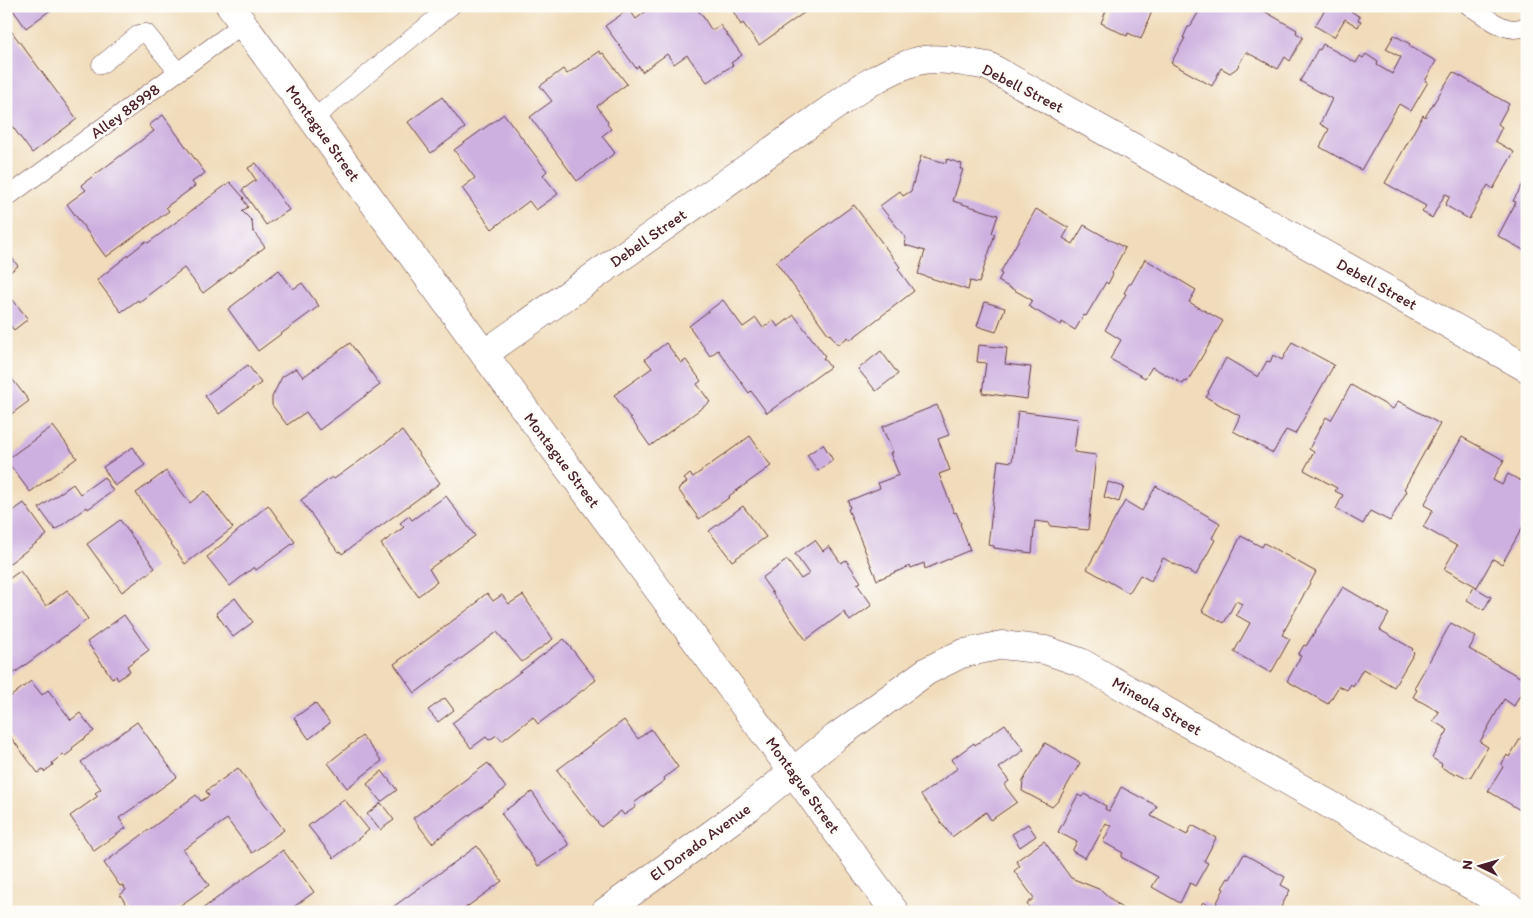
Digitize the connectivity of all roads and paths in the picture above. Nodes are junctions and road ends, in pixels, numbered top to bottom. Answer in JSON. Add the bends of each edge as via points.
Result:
{"nodes":[{"id":1,"x":451,"y":6,"type":"edge"},
{"id":2,"x":1469,"y":6,"type":"edge"},
{"id":3,"x":237,"y":15,"type":"edge"},
{"id":4,"x":1527,"y":25,"type":"edge"},
{"id":5,"x":101,"y":65,"type":"dead end"},
{"id":6,"x":178,"y":72,"type":"junction"},
{"id":7,"x":313,"y":119,"type":"junction"},
{"id":8,"x":10,"y":188,"type":"edge"},
{"id":9,"x":484,"y":354,"type":"junction"},
{"id":10,"x":1527,"y":368,"type":"edge"},
{"id":11,"x":793,"y":772,"type":"junction"},
{"id":12,"x":605,"y":912,"type":"edge"},
{"id":13,"x":895,"y":912,"type":"edge"},
{"id":14,"x":1518,"y":912,"type":"edge"}],
"edges":[{"from":1,"to":7,"type":"lane"},
{"from":2,"to":4,"type":"lane","via":[[1505,28]]},
{"from":3,"to":6,"type":"lane","name":"Alley 88998"},
{"from":3,"to":7,"type":"street","name":"Montague Street"},
{"from":5,"to":6,"type":"lane","via":[[139,34],[146,33]]},
{"from":6,"to":8,"type":"lane","name":"Alley 88998"},
{"from":7,"to":9,"type":"street","name":"Montague Street"},
{"from":9,"to":10,"type":"street","name":"Debell Street","via":[[862,87],[889,71],[920,60],[988,66]]},
{"from":9,"to":11,"type":"street","name":"Montague Street"},
{"from":11,"to":12,"type":"street","name":"El Dorado Avenue"},
{"from":11,"to":13,"type":"street","name":"Montague Street"},
{"from":11,"to":14,"type":"street","name":"Mineola Street","via":[[920,677],[961,654],[1002,645],[1045,650],[1080,662]]}]}
